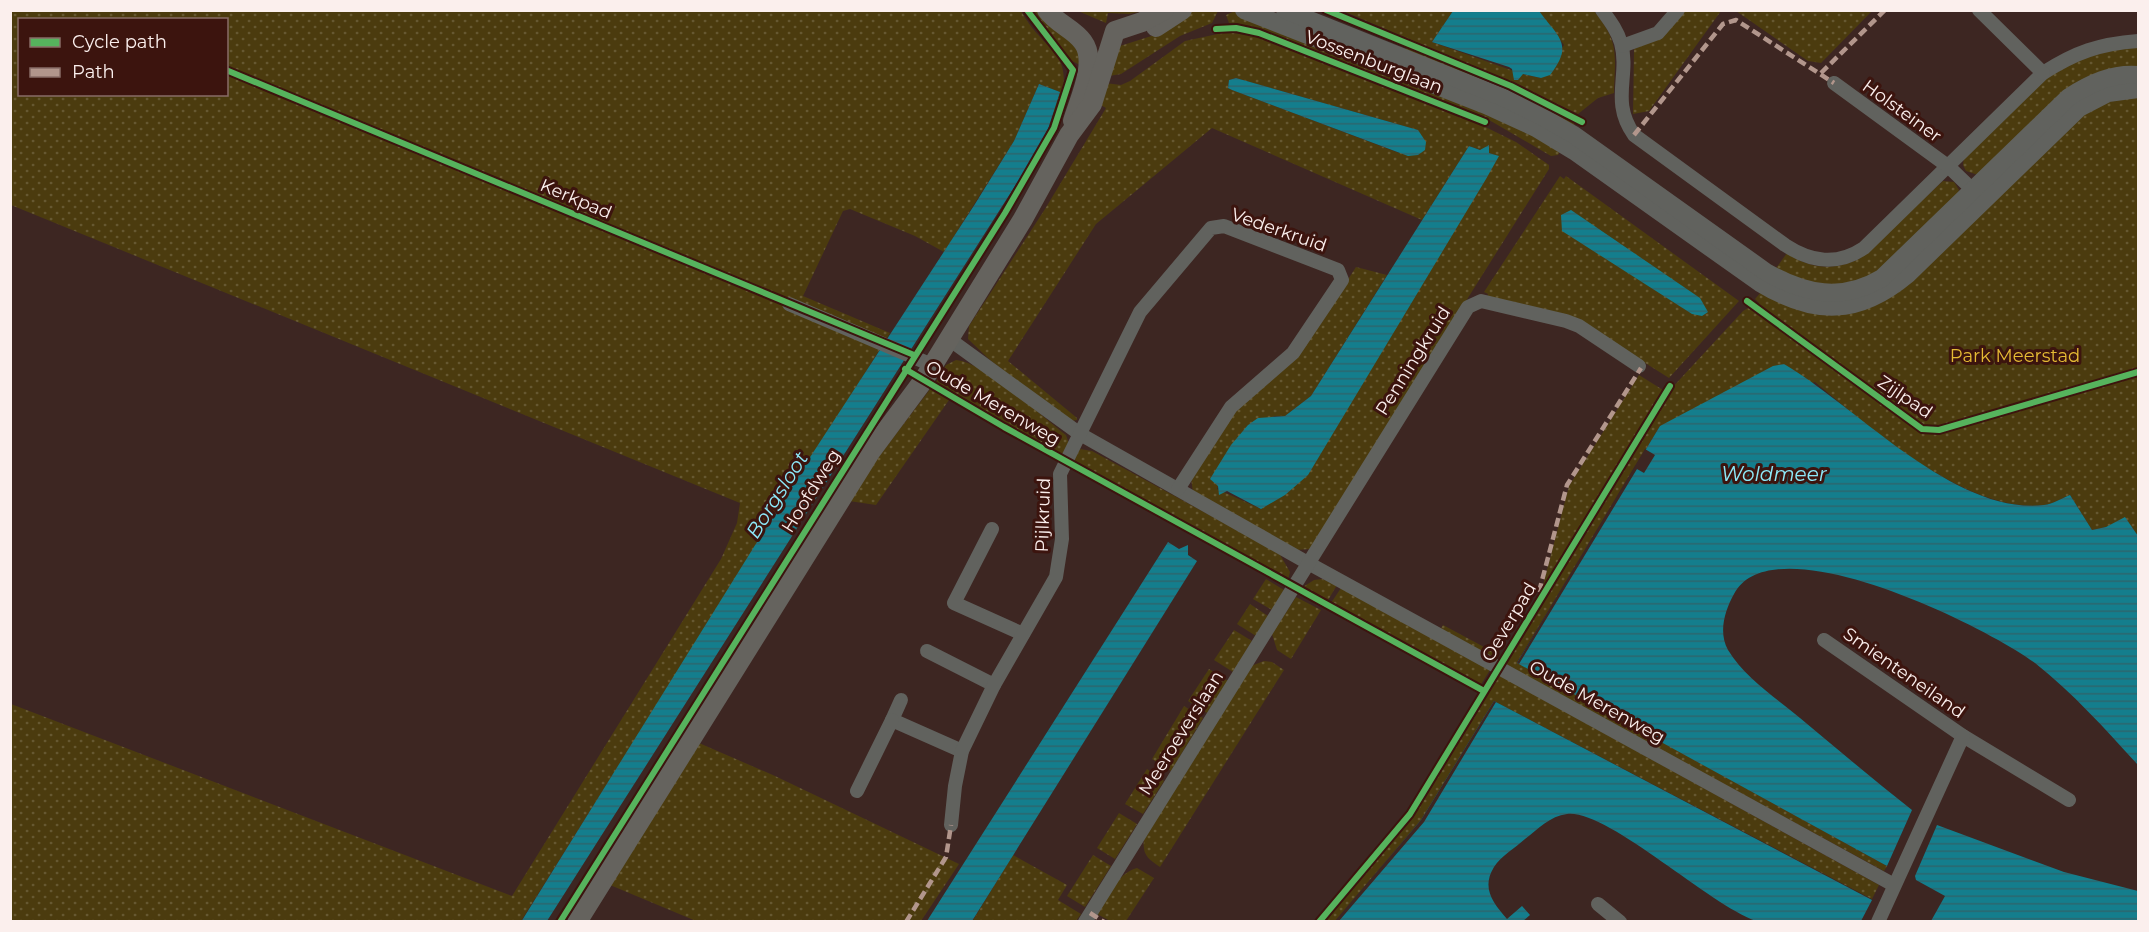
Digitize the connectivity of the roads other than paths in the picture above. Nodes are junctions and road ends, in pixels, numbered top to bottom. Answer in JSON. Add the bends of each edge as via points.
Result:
{"nodes":[{"id":1,"x":1047,"y":10,"type":"edge"},
{"id":2,"x":1060,"y":10,"type":"edge"},
{"id":3,"x":1164,"y":10,"type":"edge"},
{"id":4,"x":1182,"y":10,"type":"edge"},
{"id":5,"x":1244,"y":10,"type":"edge"},
{"id":6,"x":1285,"y":10,"type":"edge"},
{"id":7,"x":1602,"y":10,"type":"edge"},
{"id":8,"x":1678,"y":10,"type":"edge"},
{"id":9,"x":1979,"y":10,"type":"edge"},
{"id":10,"x":1113,"y":36,"type":"junction"},
{"id":11,"x":2139,"y":41,"type":"edge"},
{"id":12,"x":1622,"y":46,"type":"junction"},
{"id":13,"x":2043,"y":73,"type":"junction"},
{"id":14,"x":2139,"y":75,"type":"edge"},
{"id":15,"x":1834,"y":83,"type":"dead end"},
{"id":16,"x":2139,"y":89,"type":"edge"},
{"id":17,"x":1069,"y":135,"type":"junction"},
{"id":18,"x":1949,"y":167,"type":"junction"},
{"id":19,"x":1978,"y":195,"type":"junction"},
{"id":20,"x":789,"y":304,"type":"dead end"},
{"id":21,"x":949,"y":339,"type":"junction"},
{"id":22,"x":932,"y":365,"type":"junction"},
{"id":23,"x":1639,"y":366,"type":"dead end"},
{"id":24,"x":1080,"y":434,"type":"junction"},
{"id":25,"x":1178,"y":489,"type":"junction"},
{"id":26,"x":992,"y":529,"type":"dead end"},
{"id":27,"x":1308,"y":563,"type":"junction"},
{"id":28,"x":1023,"y":634,"type":"junction"},
{"id":29,"x":1824,"y":640,"type":"dead end"},
{"id":30,"x":927,"y":651,"type":"dead end"},
{"id":31,"x":994,"y":685,"type":"junction"},
{"id":32,"x":902,"y":700,"type":"dead end"},
{"id":33,"x":892,"y":720,"type":"junction"},
{"id":34,"x":1963,"y":736,"type":"junction"},
{"id":35,"x":962,"y":751,"type":"junction"},
{"id":36,"x":857,"y":791,"type":"dead end"},
{"id":37,"x":2069,"y":800,"type":"dead end"},
{"id":38,"x":951,"y":825,"type":"dead end"},
{"id":39,"x":1894,"y":885,"type":"junction"},
{"id":40,"x":1598,"y":904,"type":"dead end"},
{"id":41,"x":578,"y":921,"type":"edge"},
{"id":42,"x":1085,"y":921,"type":"edge"},
{"id":43,"x":1620,"y":921,"type":"edge"},
{"id":44,"x":1878,"y":921,"type":"edge"}],
"edges":[{"from":1,"to":17,"type":"main road","name":"Hoofdweg","via":[[1084,42],[1089,56]]},
{"from":2,"to":10,"type":"main road","via":[[1085,29]]},
{"from":3,"to":10,"type":"main road","via":[[1142,22],[1118,28]]},
{"from":4,"to":10,"type":"main road","via":[[1158,27]]},
{"from":5,"to":19,"type":"street","name":"Vossenburglaan","via":[[1536,128],[1760,283],[1802,304],[1830,308],[1852,305],[1887,291],[1908,274]]},
{"from":6,"to":19,"type":"street","name":"Vossenburglaan","via":[[1539,114],[1766,272],[1804,290],[1849,292],[1872,284]]},
{"from":7,"to":12,"type":"street"},
{"from":8,"to":12,"type":"street","via":[[1658,33]]},
{"from":9,"to":13,"type":"street"},
{"from":10,"to":17,"type":"main road","name":"Hoofdweg","via":[[1092,104]]},
{"from":11,"to":13,"type":"street","via":[[2103,44],[2079,52]]},
{"from":12,"to":18,"type":"street","via":[[1624,121],[1634,135],[1785,245],[1812,260],[1843,259],[1864,248]]},
{"from":13,"to":18,"type":"street"},
{"from":14,"to":19,"type":"street","name":"Vossenburglaan","via":[[2125,74],[2094,82],[2069,97]]},
{"from":15,"to":18,"type":"street","name":"Holsteiner"},
{"from":16,"to":19,"type":"street","name":"Vossenburglaan","via":[[2108,93],[2087,102]]},
{"from":17,"to":21,"type":"main road","name":"Hoofdweg"},
{"from":18,"to":19,"type":"street"},
{"from":20,"to":22,"type":"street"},
{"from":21,"to":22,"type":"main road","name":"Hoofdweg"},
{"from":21,"to":24,"type":"street","name":"Oude Merenweg"},
{"from":22,"to":41,"type":"main road","name":"Hoofdweg","via":[[871,451]]},
{"from":23,"to":27,"type":"street","name":"Penningkruid","via":[[1579,326],[1475,302],[1468,307]]},
{"from":24,"to":25,"type":"street","name":"Oude Merenweg"},
{"from":24,"to":25,"type":"street","name":"Vederkruid","via":[[1140,312],[1211,228],[1224,226],[1338,270],[1342,280],[1311,329],[1293,353],[1231,406]]},
{"from":24,"to":28,"type":"street","name":"Pijlkruid","via":[[1060,474],[1062,539],[1056,578]]},
{"from":25,"to":27,"type":"street","name":"Oude Merenweg"},
{"from":26,"to":28,"type":"street","via":[[954,603]]},
{"from":27,"to":39,"type":"street","name":"Oude Merenweg"},
{"from":27,"to":42,"type":"street","name":"Meeroeverslaan"},
{"from":28,"to":31,"type":"street","name":"Pijlkruid"},
{"from":29,"to":34,"type":"street","name":"Smienteneiland"},
{"from":30,"to":31,"type":"street"},
{"from":31,"to":35,"type":"street","name":"Pijlkruid"},
{"from":32,"to":33,"type":"street"},
{"from":33,"to":35,"type":"street"},
{"from":33,"to":36,"type":"street"},
{"from":34,"to":37,"type":"street","name":"Smienteneiland"},
{"from":34,"to":39,"type":"street","name":"Smienteneiland"},
{"from":35,"to":38,"type":"street","name":"Pijlkruid"},
{"from":39,"to":44,"type":"street","name":"Smienteneiland"},
{"from":40,"to":43,"type":"street"}]}
